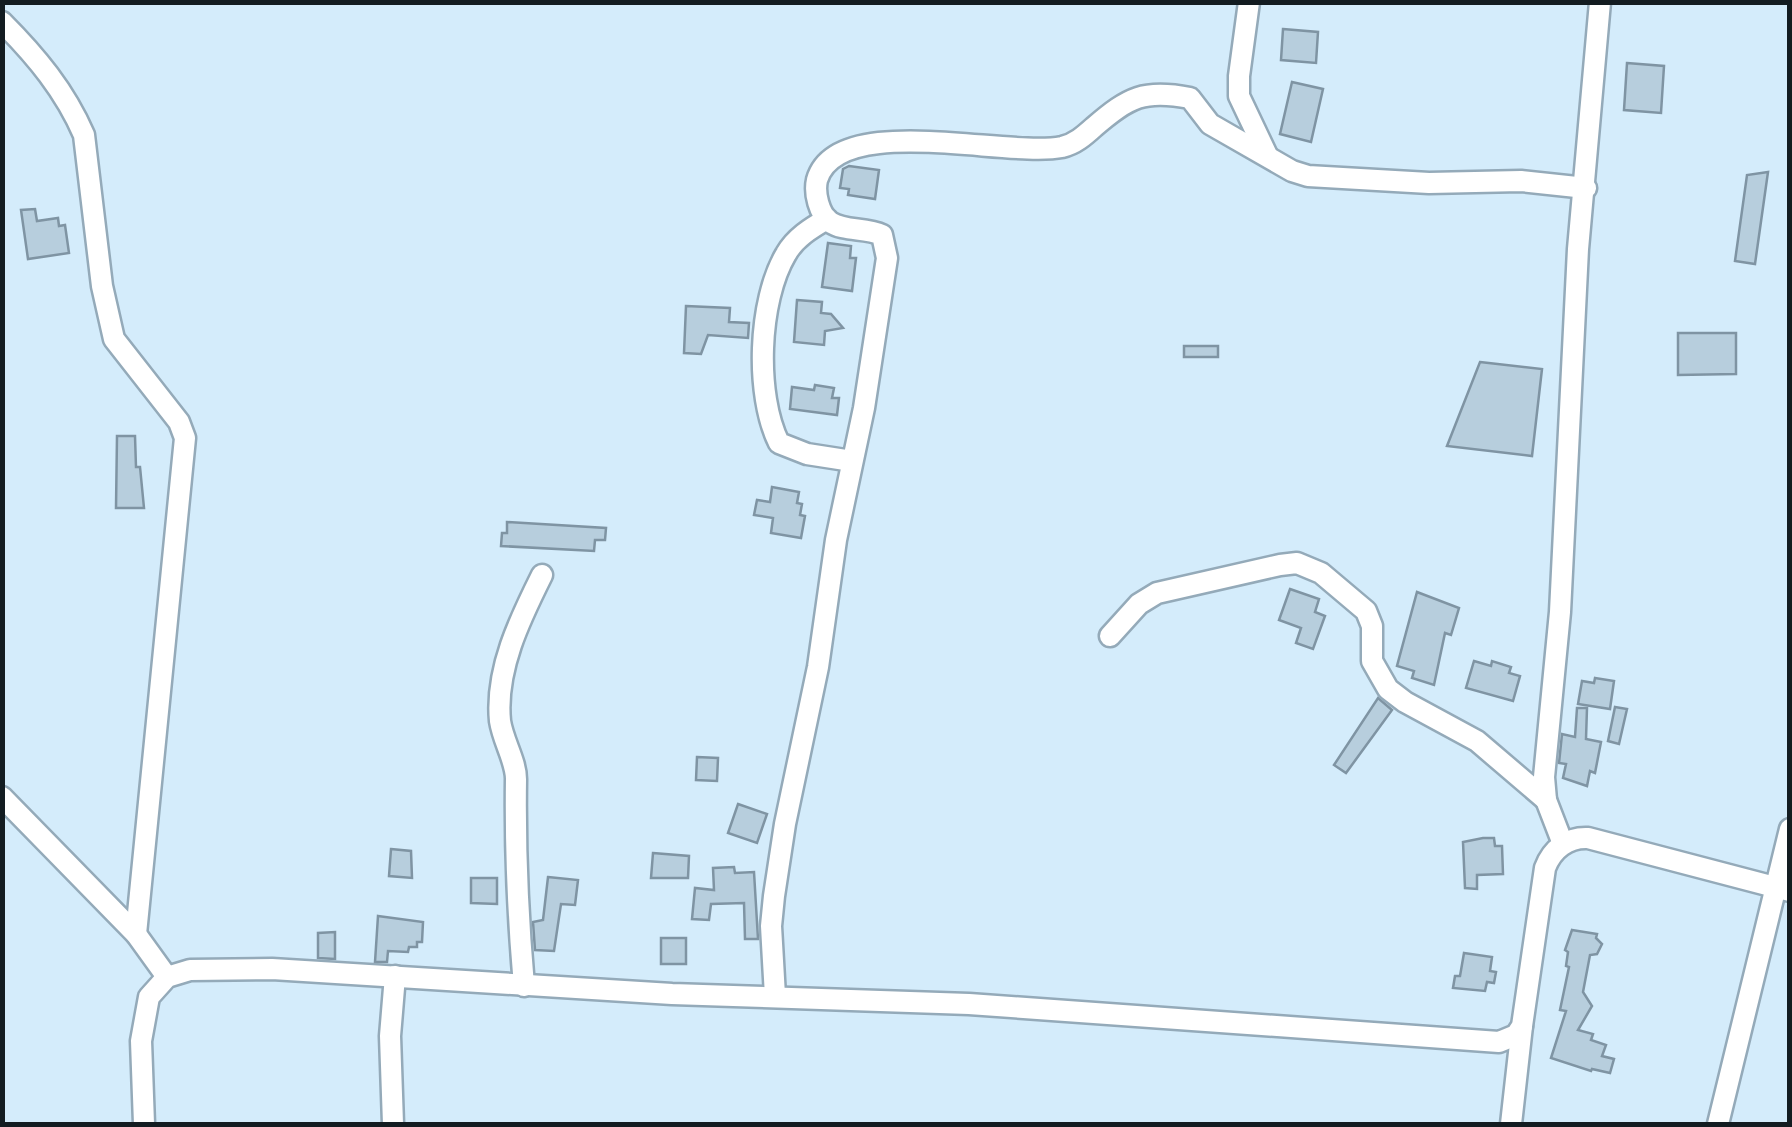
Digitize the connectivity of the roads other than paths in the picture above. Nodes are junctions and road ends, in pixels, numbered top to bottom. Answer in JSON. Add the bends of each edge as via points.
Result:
{"nodes":[{"id":1,"x":1249,"y":2,"type":"edge"},
{"id":2,"x":1600,"y":2,"type":"edge"},
{"id":3,"x":2,"y":22,"type":"edge"},
{"id":4,"x":1268,"y":157,"type":"junction"},
{"id":5,"x":1586,"y":188,"type":"junction"},
{"id":6,"x":826,"y":219,"type":"junction"},
{"id":7,"x":852,"y":460,"type":"junction"},
{"id":8,"x":542,"y":575,"type":"dead end"},
{"id":9,"x":1110,"y":636,"type":"dead end"},
{"id":10,"x":2,"y":797,"type":"edge"},
{"id":11,"x":1546,"y":800,"type":"junction"},
{"id":12,"x":1790,"y":829,"type":"edge"},
{"id":13,"x":1563,"y":844,"type":"junction"},
{"id":14,"x":1782,"y":890,"type":"edge"},
{"id":15,"x":136,"y":934,"type":"junction"},
{"id":16,"x":395,"y":976,"type":"junction"},
{"id":17,"x":167,"y":977,"type":"junction"},
{"id":18,"x":524,"y":986,"type":"junction"},
{"id":19,"x":776,"y":996,"type":"junction"},
{"id":20,"x":1522,"y":1026,"type":"junction"},
{"id":21,"x":144,"y":1124,"type":"edge"},
{"id":22,"x":394,"y":1124,"type":"edge"},
{"id":23,"x":1511,"y":1124,"type":"edge"},
{"id":24,"x":1718,"y":1124,"type":"edge"}],
"edges":[{"from":1,"to":4,"type":"street","via":[[1239,96]]},
{"from":2,"to":5,"type":"street"},
{"from":3,"to":15,"type":"street","via":[[54,80],[84,135],[114,339],[185,438]]},
{"from":4,"to":5,"type":"street","via":[[1292,171],[1338,180]]},
{"from":4,"to":6,"type":"street","via":[[1210,124],[1190,98],[1150,93],[1133,97],[1067,146],[898,142],[840,151],[818,180]]},
{"from":5,"to":11,"type":"street"},
{"from":6,"to":7,"type":"street","via":[[882,235],[888,250]]},
{"from":6,"to":7,"type":"street","via":[[798,238],[776,275],[763,372],[779,444]]},
{"from":7,"to":19,"type":"street","via":[[774,896]]},
{"from":8,"to":18,"type":"street","via":[[516,632],[499,704],[516,776]]},
{"from":9,"to":11,"type":"street","via":[[1157,593],[1297,562],[1366,610],[1372,661],[1388,689],[1477,741]]},
{"from":10,"to":15,"type":"street"},
{"from":11,"to":13,"type":"street"},
{"from":12,"to":14,"type":"street"},
{"from":13,"to":14,"type":"street","via":[[1588,838]]},
{"from":13,"to":20,"type":"street","via":[[1545,868]]},
{"from":14,"to":24,"type":"street"},
{"from":15,"to":17,"type":"street"},
{"from":16,"to":17,"type":"street","via":[[272,969],[190,970]]},
{"from":16,"to":18,"type":"street"},
{"from":16,"to":22,"type":"street"},
{"from":17,"to":21,"type":"street","via":[[144,1010]]},
{"from":18,"to":19,"type":"street"},
{"from":19,"to":20,"type":"street","via":[[1492,1042],[1511,1038]]},
{"from":20,"to":23,"type":"street"}]}
